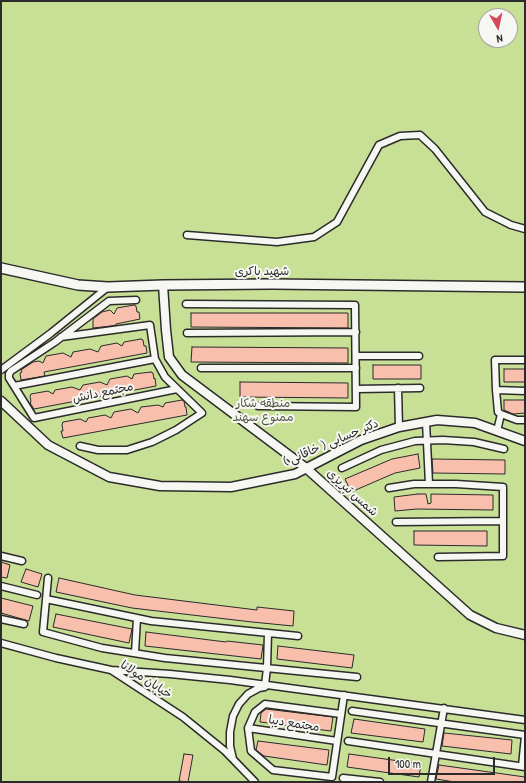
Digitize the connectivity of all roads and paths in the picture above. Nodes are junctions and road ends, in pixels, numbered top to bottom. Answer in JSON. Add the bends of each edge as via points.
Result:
{"nodes":[{"id":1,"x":525,"y":229,"type":"edge"},
{"id":2,"x":187,"y":235,"type":"dead end"},
{"id":3,"x":1,"y":268,"type":"edge"},
{"id":4,"x":163,"y":285,"type":"junction"},
{"id":5,"x":108,"y":287,"type":"junction"},
{"id":6,"x":525,"y":287,"type":"edge"},
{"id":7,"x":136,"y":300,"type":"dead end"},
{"id":8,"x":186,"y":304,"type":"dead end"},
{"id":9,"x":356,"y":332,"type":"junction"},
{"id":10,"x":51,"y":333,"type":"junction"},
{"id":11,"x":187,"y":333,"type":"dead end"},
{"id":12,"x":58,"y":340,"type":"junction"},
{"id":13,"x":356,"y":356,"type":"junction"},
{"id":14,"x":419,"y":356,"type":"dead end"},
{"id":15,"x":154,"y":359,"type":"junction"},
{"id":16,"x":525,"y":360,"type":"edge"},
{"id":17,"x":200,"y":368,"type":"dead end"},
{"id":18,"x":356,"y":368,"type":"junction"},
{"id":19,"x":1,"y":370,"type":"edge"},
{"id":20,"x":14,"y":386,"type":"junction"},
{"id":21,"x":398,"y":388,"type":"junction"},
{"id":22,"x":420,"y":388,"type":"dead end"},
{"id":23,"x":177,"y":389,"type":"junction"},
{"id":24,"x":356,"y":389,"type":"junction"},
{"id":25,"x":496,"y":390,"type":"junction"},
{"id":26,"x":525,"y":391,"type":"edge"},
{"id":27,"x":1,"y":401,"type":"edge"},
{"id":28,"x":258,"y":406,"type":"dead end"},
{"id":29,"x":501,"y":414,"type":"junction"},
{"id":30,"x":525,"y":420,"type":"edge"},
{"id":31,"x":426,"y":422,"type":"junction"},
{"id":32,"x":399,"y":427,"type":"junction"},
{"id":33,"x":497,"y":430,"type":"junction"},
{"id":34,"x":427,"y":441,"type":"junction"},
{"id":35,"x":525,"y":441,"type":"edge"},
{"id":36,"x":80,"y":446,"type":"dead end"},
{"id":37,"x":504,"y":449,"type":"dead end"},
{"id":38,"x":306,"y":468,"type":"junction"},
{"id":39,"x":342,"y":468,"type":"dead end"},
{"id":40,"x":429,"y":484,"type":"junction"},
{"id":41,"x":389,"y":488,"type":"dead end"},
{"id":42,"x":503,"y":521,"type":"junction"},
{"id":43,"x":396,"y":522,"type":"dead end"},
{"id":44,"x":1,"y":556,"type":"edge"},
{"id":45,"x":438,"y":557,"type":"dead end"},
{"id":46,"x":22,"y":561,"type":"dead end"},
{"id":47,"x":48,"y":578,"type":"dead end"},
{"id":48,"x":1,"y":586,"type":"edge"},
{"id":49,"x":37,"y":595,"type":"dead end"},
{"id":50,"x":46,"y":599,"type":"junction"},
{"id":51,"x":137,"y":618,"type":"junction"},
{"id":52,"x":1,"y":619,"type":"edge"},
{"id":53,"x":24,"y":624,"type":"dead end"},
{"id":54,"x":268,"y":633,"type":"junction"},
{"id":55,"x":525,"y":635,"type":"edge"},
{"id":56,"x":298,"y":636,"type":"dead end"},
{"id":57,"x":1,"y":643,"type":"edge"},
{"id":58,"x":135,"y":653,"type":"junction"},
{"id":59,"x":267,"y":668,"type":"junction"},
{"id":60,"x":111,"y":670,"type":"junction"},
{"id":61,"x":357,"y":677,"type":"dead end"},
{"id":62,"x":265,"y":685,"type":"junction"},
{"id":63,"x":278,"y":686,"type":"junction"},
{"id":64,"x":344,"y":695,"type":"junction"},
{"id":65,"x":444,"y":708,"type":"junction"},
{"id":66,"x":352,"y":711,"type":"dead end"},
{"id":67,"x":341,"y":714,"type":"junction"},
{"id":68,"x":525,"y":720,"type":"edge"},
{"id":69,"x":441,"y":724,"type":"junction"},
{"id":70,"x":248,"y":728,"type":"junction"},
{"id":71,"x":525,"y":736,"type":"edge"},
{"id":72,"x":337,"y":741,"type":"junction"},
{"id":73,"x":348,"y":741,"type":"dead end"},
{"id":74,"x":436,"y":754,"type":"junction"},
{"id":75,"x":234,"y":760,"type":"junction"},
{"id":76,"x":523,"y":766,"type":"edge"},
{"id":77,"x":343,"y":778,"type":"dead end"},
{"id":78,"x":255,"y":782,"type":"edge"},
{"id":79,"x":380,"y":782,"type":"edge"},
{"id":80,"x":431,"y":782,"type":"edge"}],
"edges":[{"from":1,"to":2,"type":"street","via":[[485,212],[420,135],[400,136],[379,145],[337,222],[314,237],[277,242]]},
{"from":3,"to":5,"type":"main road","name":"شهید باکری","via":[[78,285]]},
{"from":4,"to":5,"type":"main road","name":"شهید باکری"},
{"from":4,"to":6,"type":"main road","name":"شهید باکری"},
{"from":4,"to":38,"type":"street","name":"شمس تبریزی","via":[[169,357],[182,375]]},
{"from":5,"to":10,"type":"street"},
{"from":7,"to":12,"type":"street","via":[[109,302]]},
{"from":8,"to":9,"type":"street","via":[[355,305]]},
{"from":9,"to":11,"type":"street"},
{"from":9,"to":13,"type":"street"},
{"from":10,"to":12,"type":"street"},
{"from":10,"to":19,"type":"street"},
{"from":12,"to":15,"type":"street","via":[[150,325]]},
{"from":12,"to":20,"type":"street","via":[[11,371],[9,378]]},
{"from":13,"to":14,"type":"street"},
{"from":13,"to":18,"type":"street"},
{"from":15,"to":20,"type":"street","name":"مجتمع دانش"},
{"from":15,"to":23,"type":"street","via":[[165,377]]},
{"from":16,"to":25,"type":"street","via":[[495,360]]},
{"from":17,"to":18,"type":"street"},
{"from":18,"to":24,"type":"street"},
{"from":20,"to":23,"type":"street","name":"مجتمع دانش","via":[[34,418]]},
{"from":21,"to":22,"type":"street"},
{"from":21,"to":24,"type":"street"},
{"from":21,"to":32,"type":"street"},
{"from":23,"to":36,"type":"street","via":[[202,412],[176,430],[152,442],[127,450],[98,450]]},
{"from":24,"to":28,"type":"street","via":[[356,407]]},
{"from":25,"to":26,"type":"street"},
{"from":25,"to":29,"type":"street","via":[[498,412]]},
{"from":27,"to":38,"type":"street","name":"دکتر حسابی ( خاقانی )","via":[[48,445],[109,478],[160,486],[231,487],[294,474]]},
{"from":29,"to":30,"type":"street"},
{"from":29,"to":33,"type":"street"},
{"from":31,"to":32,"type":"street","name":"دکتر حسابی ( خاقانی )"},
{"from":31,"to":33,"type":"street","name":"دکتر حسابی ( خاقانی )","via":[[437,420],[475,423]]},
{"from":31,"to":34,"type":"street"},
{"from":32,"to":38,"type":"street","name":"دکتر حسابی ( خاقانی )","via":[[361,440]]},
{"from":33,"to":35,"type":"street","name":"دکتر حسابی ( خاقانی )"},
{"from":34,"to":37,"type":"street","via":[[474,442]]},
{"from":34,"to":39,"type":"street","via":[[415,441],[381,450]]},
{"from":34,"to":40,"type":"street"},
{"from":38,"to":55,"type":"street","name":"شمس تبریزی","via":[[470,615],[496,628]]},
{"from":40,"to":41,"type":"street"},
{"from":40,"to":42,"type":"street","via":[[503,487]]},
{"from":42,"to":43,"type":"street"},
{"from":42,"to":45,"type":"street","via":[[503,556]]},
{"from":44,"to":46,"type":"street"},
{"from":47,"to":50,"type":"street"},
{"from":48,"to":49,"type":"street"},
{"from":50,"to":51,"type":"street"},
{"from":50,"to":58,"type":"street","via":[[43,632],[102,648]]},
{"from":51,"to":54,"type":"street"},
{"from":51,"to":58,"type":"street"},
{"from":52,"to":53,"type":"street"},
{"from":54,"to":56,"type":"street"},
{"from":54,"to":59,"type":"street"},
{"from":57,"to":60,"type":"street","name":"خیابان مولانا"},
{"from":58,"to":59,"type":"street"},
{"from":59,"to":61,"type":"street"},
{"from":59,"to":62,"type":"street"},
{"from":60,"to":62,"type":"street"},
{"from":60,"to":75,"type":"street","name":"خیابان مولانا","via":[[183,717]]},
{"from":62,"to":63,"type":"street"},
{"from":63,"to":64,"type":"street"},
{"from":63,"to":75,"type":"street","via":[[259,688],[248,694],[239,704],[233,716],[230,732]]},
{"from":64,"to":65,"type":"street"},
{"from":64,"to":67,"type":"street"},
{"from":65,"to":68,"type":"street"},
{"from":65,"to":69,"type":"street"},
{"from":66,"to":69,"type":"street"},
{"from":67,"to":70,"type":"street","via":[[265,704],[254,712]]},
{"from":67,"to":72,"type":"street"},
{"from":69,"to":71,"type":"street"},
{"from":69,"to":74,"type":"street"},
{"from":70,"to":72,"type":"street","name":"مجتمع دیبا"},
{"from":70,"to":72,"type":"street","via":[[251,751],[273,770],[332,777]]},
{"from":71,"to":76,"type":"street"},
{"from":73,"to":74,"type":"street"},
{"from":74,"to":76,"type":"street"},
{"from":74,"to":80,"type":"street"},
{"from":75,"to":78,"type":"street","name":"خیابان مولانا"},
{"from":77,"to":79,"type":"street"}]}
